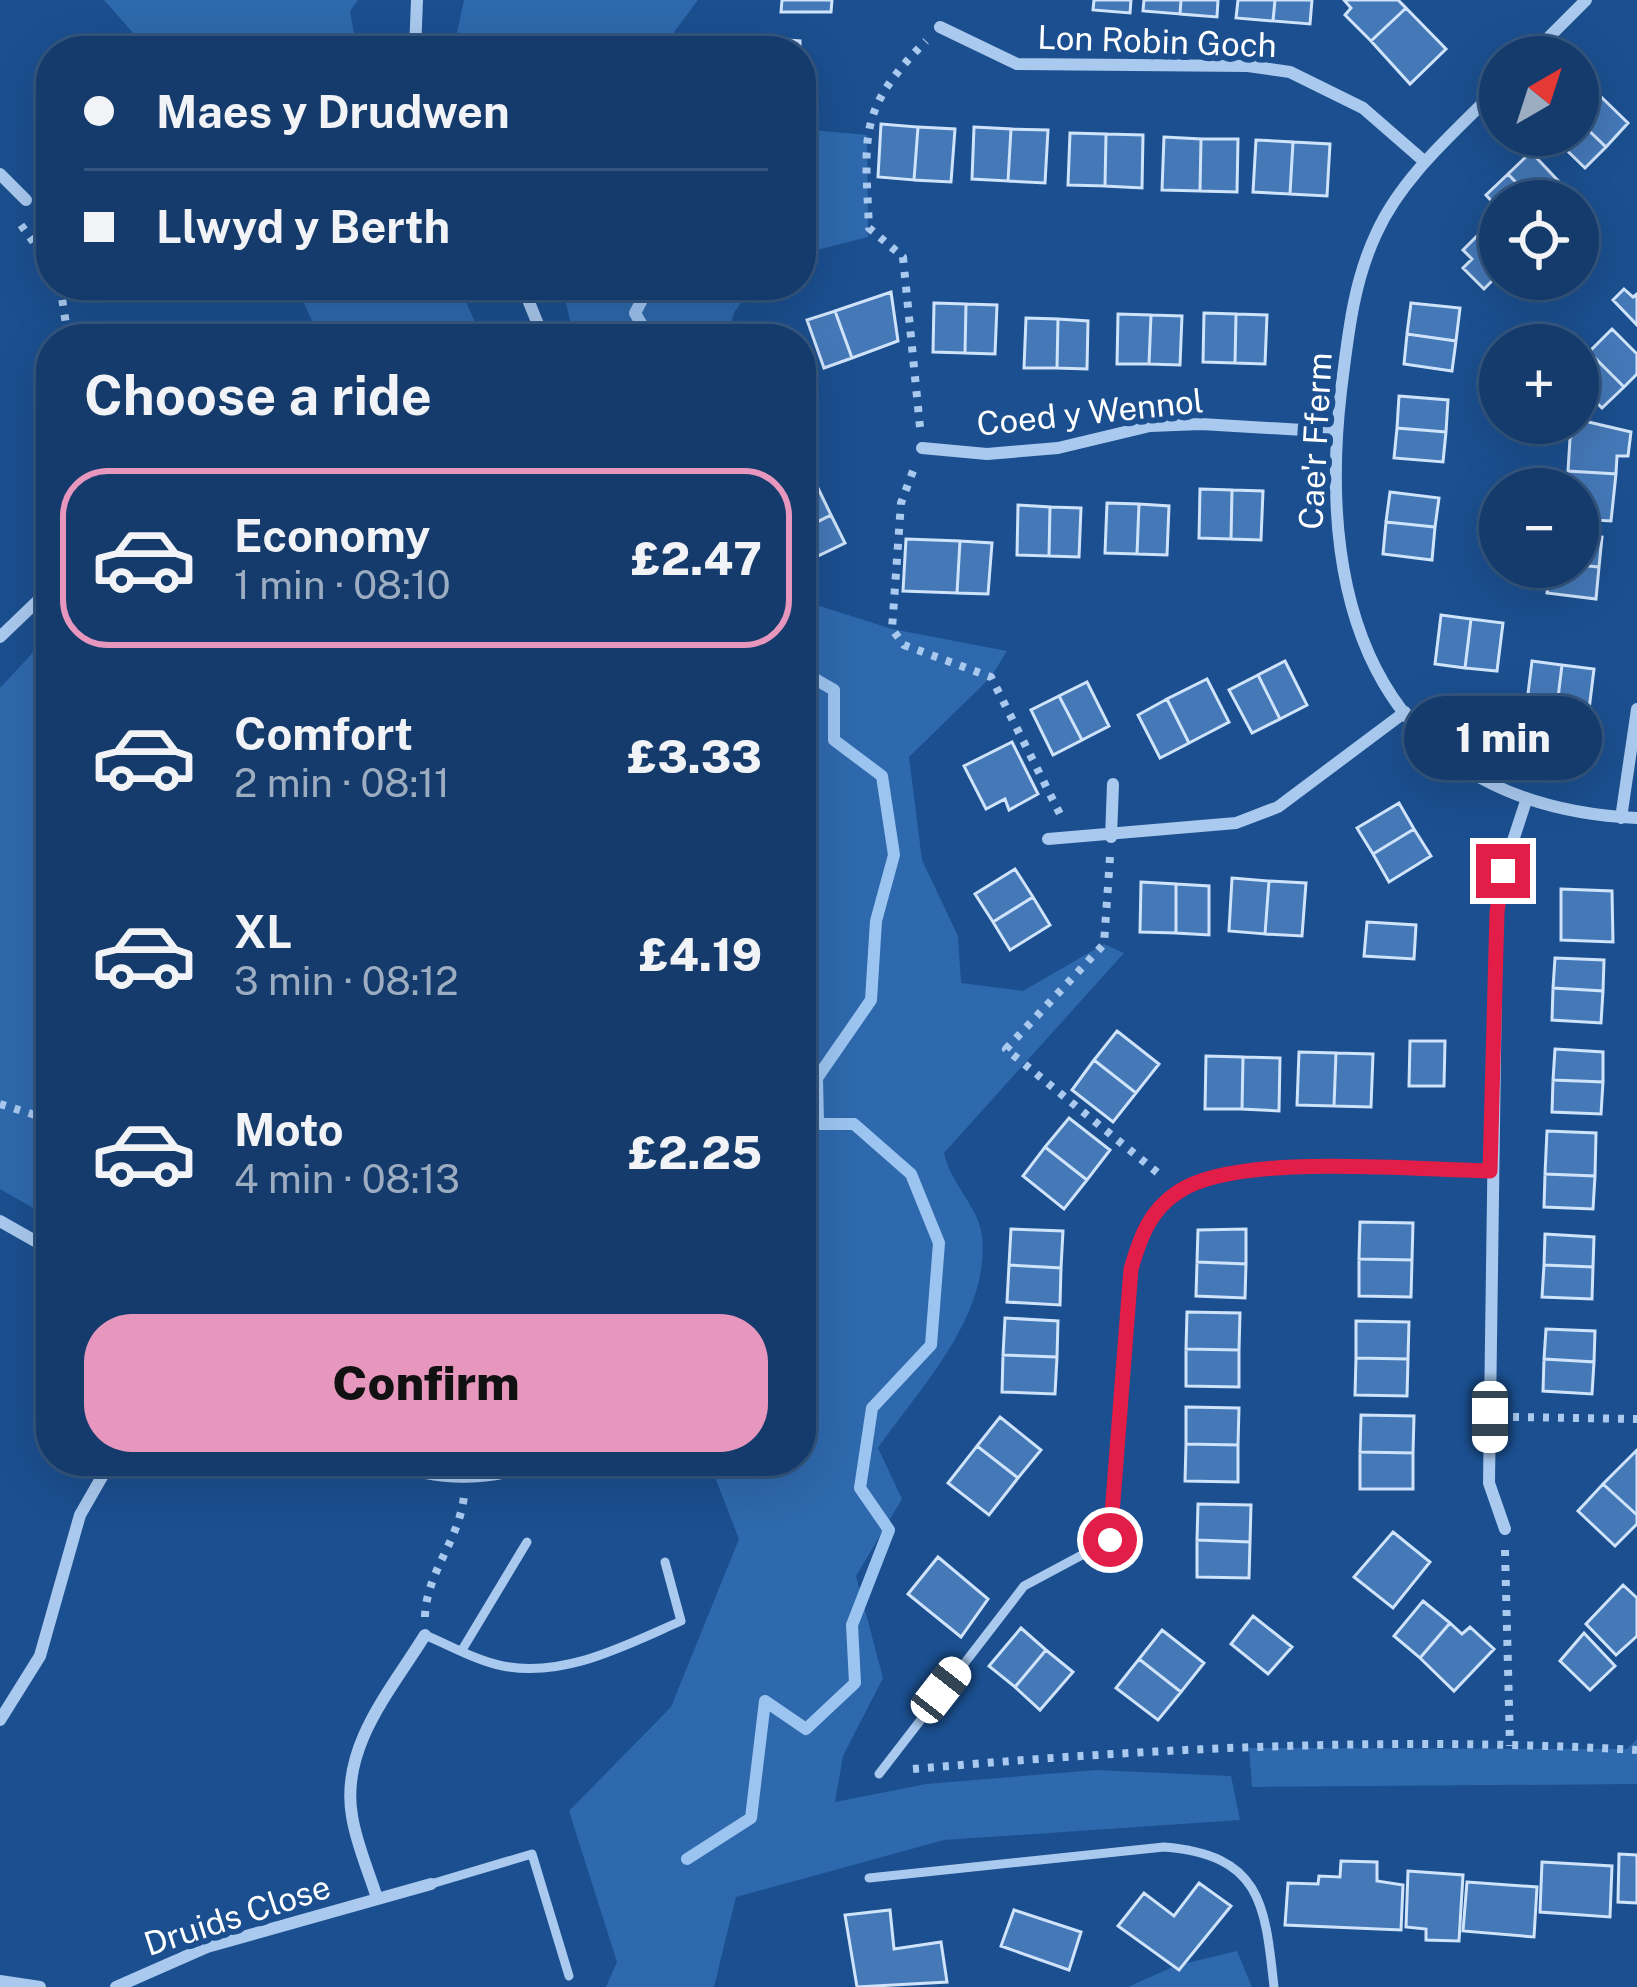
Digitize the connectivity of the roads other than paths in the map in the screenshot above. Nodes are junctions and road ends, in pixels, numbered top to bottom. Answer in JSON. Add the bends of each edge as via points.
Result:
{"nodes":[{"id":1,"x":417,"y":0,"type":"edge"},
{"id":2,"x":1586,"y":0,"type":"edge"},
{"id":3,"x":940,"y":27,"type":"road end"},
{"id":4,"x":416,"y":36,"type":"edge"},
{"id":5,"x":1550,"y":36,"type":"edge"},
{"id":6,"x":1479,"y":107,"type":"edge"},
{"id":7,"x":1425,"y":162,"type":"junction"},
{"id":8,"x":0,"y":174,"type":"edge"},
{"id":9,"x":26,"y":200,"type":"road end"},
{"id":10,"x":1337,"y":432,"type":"junction"},
{"id":11,"x":922,"y":448,"type":"road end"},
{"id":12,"x":36,"y":602,"type":"edge"},
{"id":13,"x":0,"y":637,"type":"edge"},
{"id":14,"x":1637,"y":709,"type":"edge"},
{"id":15,"x":1405,"y":712,"type":"junction"},
{"id":16,"x":1112,"y":784,"type":"dead end"},
{"id":17,"x":1526,"y":801,"type":"junction"},
{"id":18,"x":1621,"y":818,"type":"junction"},
{"id":19,"x":1637,"y":818,"type":"edge"},
{"id":20,"x":1111,"y":837,"type":"junction"},
{"id":21,"x":1048,"y":839,"type":"dead end"},
{"id":22,"x":1490,"y":1171,"type":"junction"},
{"id":23,"x":0,"y":1221,"type":"edge"},
{"id":24,"x":36,"y":1241,"type":"edge"},
{"id":25,"x":102,"y":1476,"type":"edge"},
{"id":26,"x":1504,"y":1529,"type":"road end"},
{"id":27,"x":1110,"y":1540,"type":"joint"},
{"id":28,"x":527,"y":1543,"type":"dead end"},
{"id":29,"x":665,"y":1562,"type":"dead end"},
{"id":30,"x":425,"y":1635,"type":"joint"},
{"id":31,"x":462,"y":1650,"type":"junction"},
{"id":32,"x":0,"y":1720,"type":"edge"},
{"id":33,"x":879,"y":1774,"type":"road end"},
{"id":34,"x":869,"y":1878,"type":"dead end"},
{"id":35,"x":431,"y":1884,"type":"joint"},
{"id":36,"x":377,"y":1898,"type":"junction"},
{"id":37,"x":569,"y":1976,"type":"dead end"},
{"id":38,"x":0,"y":1982,"type":"edge"},
{"id":39,"x":40,"y":1987,"type":"edge"},
{"id":40,"x":116,"y":1987,"type":"edge"},
{"id":41,"x":1274,"y":1987,"type":"edge"}],
"edges":[{"from":1,"to":4,"type":"street"},
{"from":2,"to":5,"type":"street"},
{"from":3,"to":7,"type":"street","name":"Lon Robin Goch","via":[[1017,64],[1290,72],[1364,107]]},
{"from":6,"to":7,"type":"street","name":"Cae'r Fferm"},
{"from":7,"to":10,"type":"street","name":"Cae'r Fferm","via":[[1378,228],[1359,278]]},
{"from":8,"to":9,"type":"street"},
{"from":10,"to":11,"type":"street","name":"Coed y Wennol","via":[[1184,425],[988,454]]},
{"from":10,"to":15,"type":"street","name":"Cae'r Fferm","via":[[1333,495],[1342,583],[1378,675]]},
{"from":12,"to":13,"type":"street"},
{"from":14,"to":18,"type":"street"},
{"from":15,"to":17,"type":"street","name":"Cae'r Fferm","via":[[1455,762]]},
{"from":15,"to":20,"type":"street","via":[[1278,807],[1236,823]]},
{"from":16,"to":20,"type":"street"},
{"from":17,"to":18,"type":"street","name":"Cae'r Fferm"},
{"from":17,"to":22,"type":"street","via":[[1497,912]]},
{"from":18,"to":19,"type":"street","name":"Cae'r Fferm"},
{"from":20,"to":21,"type":"street"},
{"from":22,"to":26,"type":"street","via":[[1490,1483]]},
{"from":22,"to":27,"type":"street","via":[[1246,1170],[1180,1190],[1158,1208],[1131,1269]]},
{"from":23,"to":24,"type":"street"},
{"from":25,"to":32,"type":"street","via":[[80,1514],[40,1656]]},
{"from":27,"to":33,"type":"lane","via":[[1024,1586]]},
{"from":28,"to":31,"type":"lane"},
{"from":29,"to":31,"type":"lane","via":[[681,1621],[550,1668],[501,1666]]},
{"from":30,"to":31,"type":"lane"},
{"from":30,"to":36,"type":"street","name":"Druids Close","via":[[363,1734],[350,1774],[352,1816]]},
{"from":34,"to":41,"type":"lane","via":[[1200,1850],[1244,1876],[1260,1898]]},
{"from":35,"to":36,"type":"street","name":"Druids Close"},
{"from":35,"to":37,"type":"lane","via":[[532,1855]]},
{"from":36,"to":40,"type":"street","name":"Druids Close","via":[[207,1947]]},
{"from":38,"to":39,"type":"street"}]}
